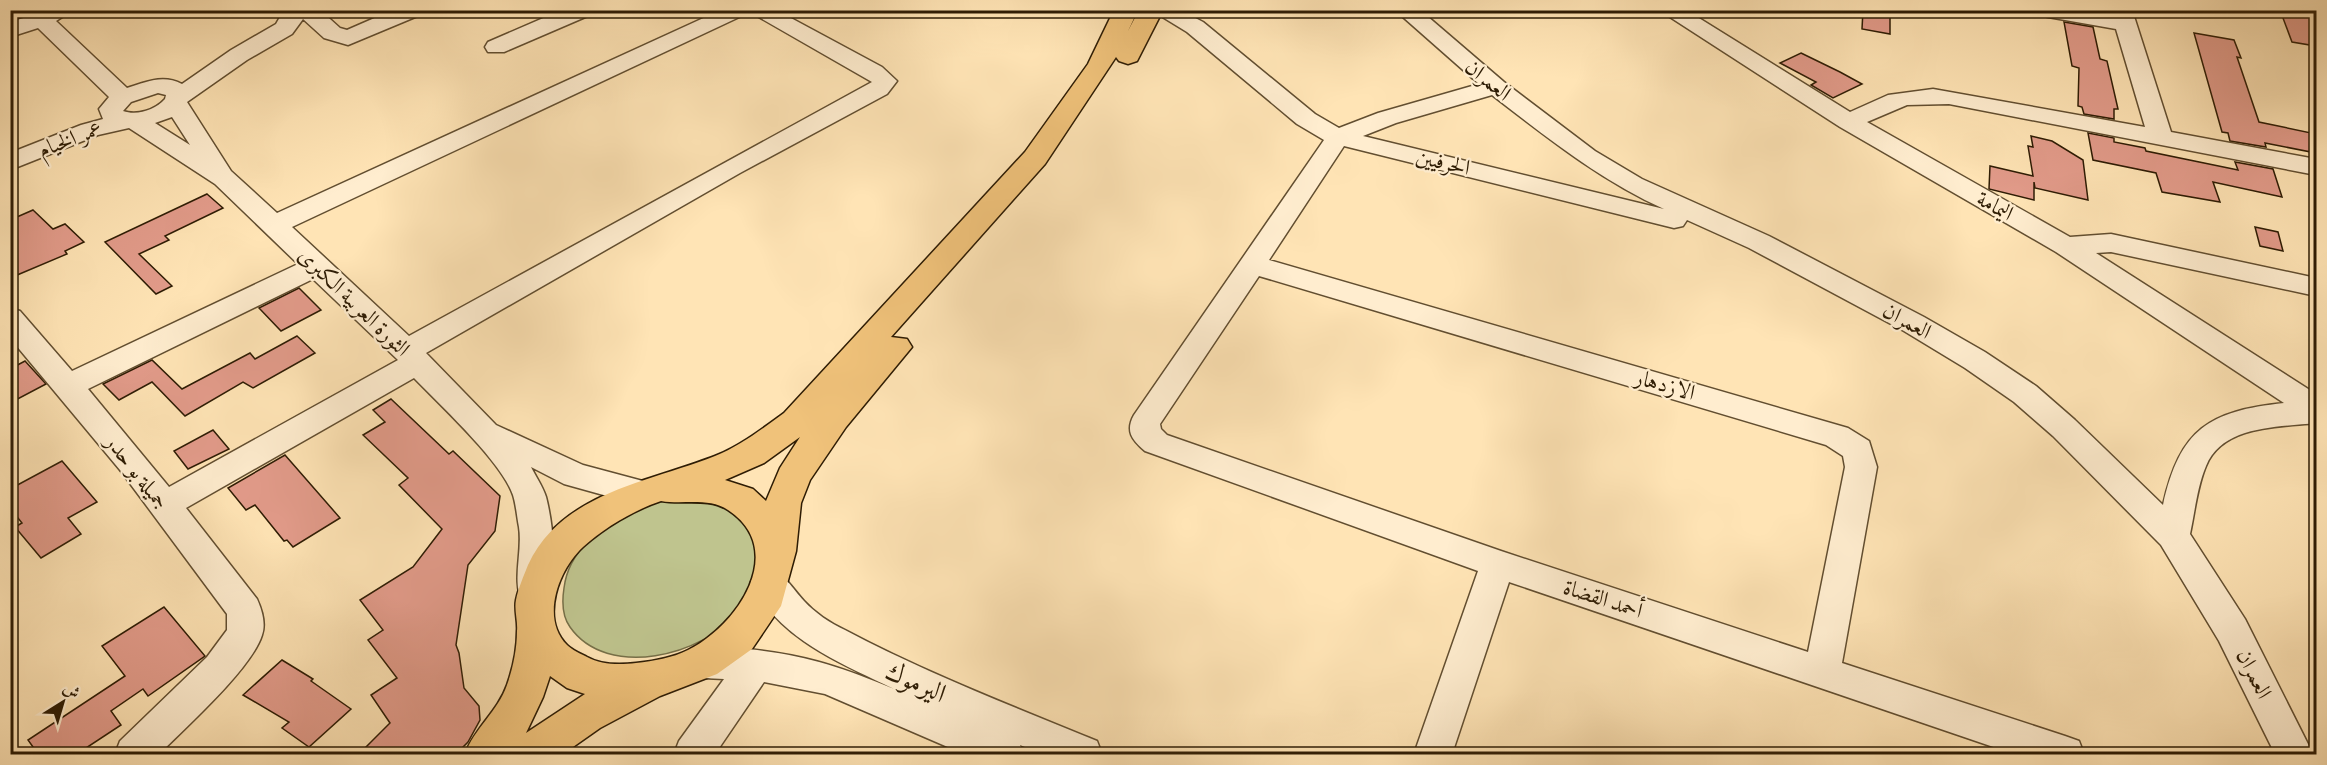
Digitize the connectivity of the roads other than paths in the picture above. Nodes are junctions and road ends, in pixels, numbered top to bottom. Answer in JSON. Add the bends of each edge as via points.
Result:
{"nodes":[{"id":1,"x":582,"y":10,"type":"edge"},
{"id":2,"x":740,"y":10,"type":"edge"},
{"id":3,"x":759,"y":10,"type":"edge"},
{"id":4,"x":1126,"y":10,"type":"edge"},
{"id":5,"x":1151,"y":10,"type":"edge"},
{"id":6,"x":1162,"y":10,"type":"edge"},
{"id":7,"x":1406,"y":10,"type":"edge"},
{"id":8,"x":1670,"y":10,"type":"edge"},
{"id":9,"x":2048,"y":10,"type":"edge"},
{"id":10,"x":409,"y":11,"type":"edge"},
{"id":11,"x":300,"y":12,"type":"edge"},
{"id":12,"x":47,"y":13,"type":"edge"},
{"id":13,"x":2122,"y":17,"type":"edge"},
{"id":14,"x":10,"y":30,"type":"edge"},
{"id":15,"x":496,"y":47,"type":"dead end"},
{"id":16,"x":239,"y":55,"type":"junction"},
{"id":17,"x":1496,"y":87,"type":"junction"},
{"id":18,"x":177,"y":100,"type":"junction"},
{"id":19,"x":134,"y":102,"type":"junction"},
{"id":20,"x":1850,"y":122,"type":"junction"},
{"id":21,"x":1338,"y":137,"type":"junction"},
{"id":22,"x":2161,"y":138,"type":"junction"},
{"id":23,"x":10,"y":153,"type":"edge"},
{"id":24,"x":1586,"y":156,"type":"junction"},
{"id":25,"x":10,"y":162,"type":"edge"},
{"id":26,"x":2316,"y":167,"type":"edge"},
{"id":27,"x":224,"y":178,"type":"junction"},
{"id":28,"x":1554,"y":188,"type":"junction"},
{"id":29,"x":274,"y":225,"type":"junction"},
{"id":30,"x":1759,"y":242,"type":"junction"},
{"id":31,"x":2066,"y":246,"type":"junction"},
{"id":32,"x":1251,"y":264,"type":"junction"},
{"id":33,"x":317,"y":266,"type":"junction"},
{"id":34,"x":2316,"y":287,"type":"edge"},
{"id":35,"x":10,"y":318,"type":"edge"},
{"id":36,"x":412,"y":357,"type":"junction"},
{"id":37,"x":67,"y":386,"type":"junction"},
{"id":38,"x":2316,"y":411,"type":"edge"},
{"id":39,"x":482,"y":429,"type":"junction"},
{"id":40,"x":654,"y":491,"type":"junction"},
{"id":41,"x":164,"y":506,"type":"junction"},
{"id":42,"x":2173,"y":535,"type":"junction"},
{"id":43,"x":1498,"y":564,"type":"junction"},
{"id":44,"x":772,"y":567,"type":"junction"},
{"id":45,"x":536,"y":615,"type":"junction"},
{"id":46,"x":703,"y":662,"type":"junction"},
{"id":47,"x":754,"y":667,"type":"junction"},
{"id":48,"x":1822,"y":672,"type":"junction"},
{"id":49,"x":660,"y":678,"type":"junction"},
{"id":50,"x":134,"y":754,"type":"edge"},
{"id":51,"x":486,"y":754,"type":"edge"},
{"id":52,"x":532,"y":754,"type":"edge"},
{"id":53,"x":693,"y":754,"type":"edge"},
{"id":54,"x":1005,"y":754,"type":"edge"},
{"id":55,"x":1083,"y":754,"type":"edge"},
{"id":56,"x":1433,"y":754,"type":"edge"},
{"id":57,"x":2065,"y":754,"type":"edge"},
{"id":58,"x":2294,"y":754,"type":"edge"}],
"edges":[{"from":1,"to":15,"type":"street"},
{"from":2,"to":29,"type":"street"},
{"from":3,"to":36,"type":"street","via":[[885,81],[879,89],[731,168]]},
{"from":4,"to":40,"type":"main road","via":[[1100,65],[1035,158],[796,422],[752,454]]},
{"from":5,"to":44,"type":"main road","via":[[1102,101],[1059,158],[826,429],[785,495]]},
{"from":6,"to":21,"type":"street","name":"الحرفيين","via":[[1189,22],[1306,119]]},
{"from":7,"to":17,"type":"street","name":"العمران"},
{"from":8,"to":20,"type":"street","name":"اليمامة"},
{"from":9,"to":13,"type":"street"},
{"from":10,"to":11,"type":"street","via":[[348,38],[332,33]]},
{"from":11,"to":16,"type":"street","name":"عمر الخيام","via":[[284,29]]},
{"from":12,"to":14,"type":"street"},
{"from":12,"to":19,"type":"street","name":"الثورة العربية الكبرى"},
{"from":13,"to":22,"type":"street"},
{"from":16,"to":18,"type":"street","name":"عمر الخيام"},
{"from":16,"to":19,"type":"street","name":"عمر الخيام"},
{"from":17,"to":21,"type":"street","via":[[1387,118]]},
{"from":17,"to":24,"type":"street","name":"العمران"},
{"from":18,"to":19,"type":"street","name":"عمر الخيام","via":[[158,114]]},
{"from":18,"to":19,"type":"street","via":[[174,88]]},
{"from":18,"to":27,"type":"street","name":"الثورة العربية الكبرى"},
{"from":19,"to":23,"type":"street","name":"عمر الخيام"},
{"from":19,"to":25,"type":"street","name":"عمر الخيام","via":[[90,130]]},
{"from":19,"to":27,"type":"street","name":"الثورة العربية الكبرى"},
{"from":20,"to":22,"type":"street","via":[[1901,97],[1919,94]]},
{"from":20,"to":31,"type":"street","name":"اليمامة"},
{"from":21,"to":28,"type":"street","name":"الحرفيين"},
{"from":21,"to":32,"type":"street"},
{"from":22,"to":26,"type":"street"},
{"from":24,"to":28,"type":"street","via":[[1570,178]]},
{"from":24,"to":30,"type":"street","name":"العمران","via":[[1633,186]]},
{"from":27,"to":29,"type":"street","name":"الثورة العربية الكبرى"},
{"from":28,"to":30,"type":"street","name":"الحرفيين"},
{"from":29,"to":33,"type":"street","name":"الثورة العربية الكبرى"},
{"from":30,"to":42,"type":"street","name":"العمران","via":[[1914,324],[2025,394]]},
{"from":31,"to":34,"type":"street","via":[[2110,243]]},
{"from":31,"to":38,"type":"street","name":"اليمامة"},
{"from":32,"to":43,"type":"street","name":"أحمد القضاة","via":[[1145,423],[1146,434],[1156,443]]},
{"from":32,"to":48,"type":"street","name":"الازدهار","via":[[1837,436],[1858,450],[1861,467]]},
{"from":33,"to":36,"type":"street","name":"الثورة العربية الكبرى"},
{"from":33,"to":37,"type":"street"},
{"from":35,"to":37,"type":"street","name":"جميلة بو حدر"},
{"from":36,"to":39,"type":"street","name":"الثورة العربية الكبرى"},
{"from":36,"to":41,"type":"street"},
{"from":37,"to":41,"type":"street","name":"جميلة بو حدر"},
{"from":38,"to":42,"type":"street","via":[[2243,422],[2209,439],[2191,462]]},
{"from":39,"to":40,"type":"street","name":"الثورة العربية الكبرى","via":[[575,475]]},
{"from":39,"to":45,"type":"street","name":"الثورة العربية الكبرى","via":[[518,472],[529,495],[536,530]]},
{"from":40,"to":44,"type":"main road","via":[[705,488],[741,500],[765,522]]},
{"from":40,"to":45,"type":"main road","via":[[599,514],[569,537],[546,567]]},
{"from":41,"to":50,"type":"street","name":"جميلة بو حدر","via":[[245,610],[245,634],[220,668]]},
{"from":42,"to":58,"type":"street","name":"العمران","via":[[2232,630]]},
{"from":43,"to":48,"type":"street","name":"أحمد القضاة"},
{"from":43,"to":56,"type":"street"},
{"from":44,"to":46,"type":"main road","via":[[762,606],[738,637]]},
{"from":44,"to":55,"type":"street","name":"اليرموك","via":[[793,613],[831,642]]},
{"from":45,"to":49,"type":"main road","via":[[553,657],[581,675],[618,683]]},
{"from":45,"to":51,"type":"main road","via":[[533,670],[527,690]]},
{"from":46,"to":47,"type":"street","name":"اليرموك"},
{"from":46,"to":49,"type":"main road"},
{"from":47,"to":53,"type":"street"},
{"from":47,"to":54,"type":"street","name":"اليرموك","via":[[794,670],[829,680]]},
{"from":48,"to":57,"type":"street","name":"أحمد القضاة"},
{"from":49,"to":52,"type":"main road","via":[[617,696]]}]}
